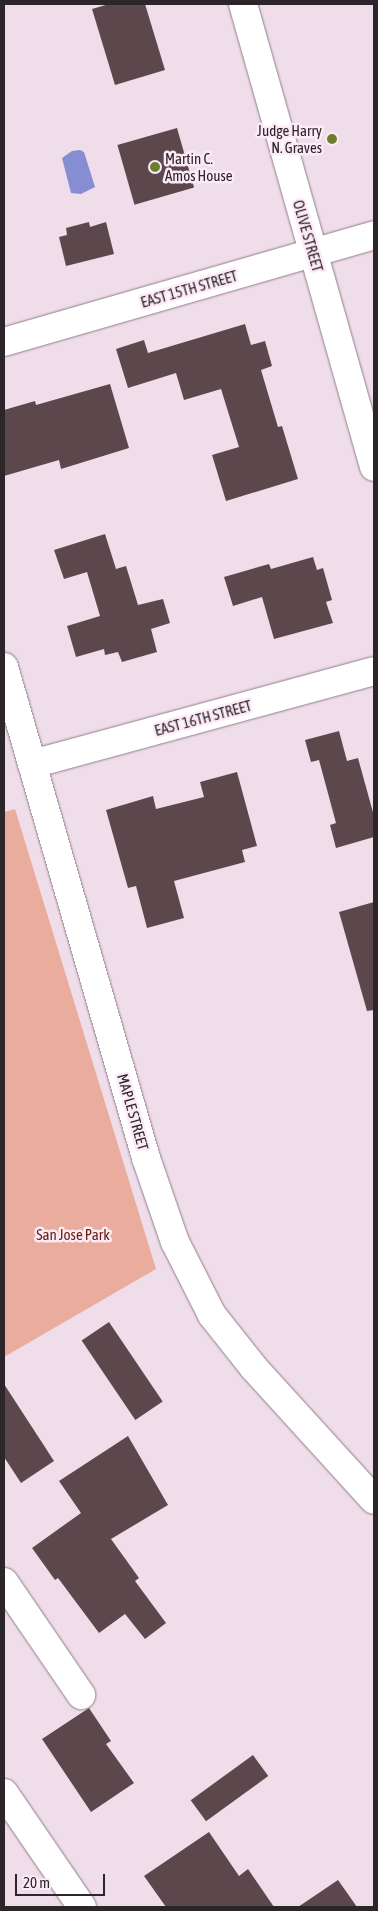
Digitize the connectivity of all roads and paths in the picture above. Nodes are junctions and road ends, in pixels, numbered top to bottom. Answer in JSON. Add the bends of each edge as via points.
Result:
{"nodes":[{"id":1,"x":243,"y":4,"type":"edge"},
{"id":2,"x":374,"y":235,"type":"edge"},
{"id":3,"x":312,"y":253,"type":"junction"},
{"id":4,"x":4,"y":342,"type":"edge"},
{"id":5,"x":374,"y":467,"type":"edge"},
{"id":6,"x":4,"y":667,"type":"edge"},
{"id":7,"x":374,"y":671,"type":"edge"},
{"id":8,"x":32,"y":764,"type":"junction"},
{"id":9,"x":374,"y":1500,"type":"edge"},
{"id":10,"x":4,"y":1582,"type":"edge"},
{"id":11,"x":81,"y":1696,"type":"dead end"},
{"id":12,"x":4,"y":1793,"type":"edge"},
{"id":13,"x":82,"y":1907,"type":"edge"}],
"edges":[{"from":1,"to":3,"type":"street","name":"OLIVE STREET"},
{"from":2,"to":3,"type":"street","name":"EAST 15TH STREET"},
{"from":3,"to":4,"type":"street","name":"EAST 15TH STREET"},
{"from":3,"to":5,"type":"street","name":"OLIVE STREET"},
{"from":6,"to":8,"type":"street","name":"MAPLE STREET"},
{"from":7,"to":8,"type":"street","name":"EAST 16TH STREET"},
{"from":8,"to":9,"type":"street","name":"MAPLE STREET","via":[[146,1158],[175,1242],[212,1315],[254,1368]]},
{"from":10,"to":11,"type":"street"},
{"from":12,"to":13,"type":"street"}]}
